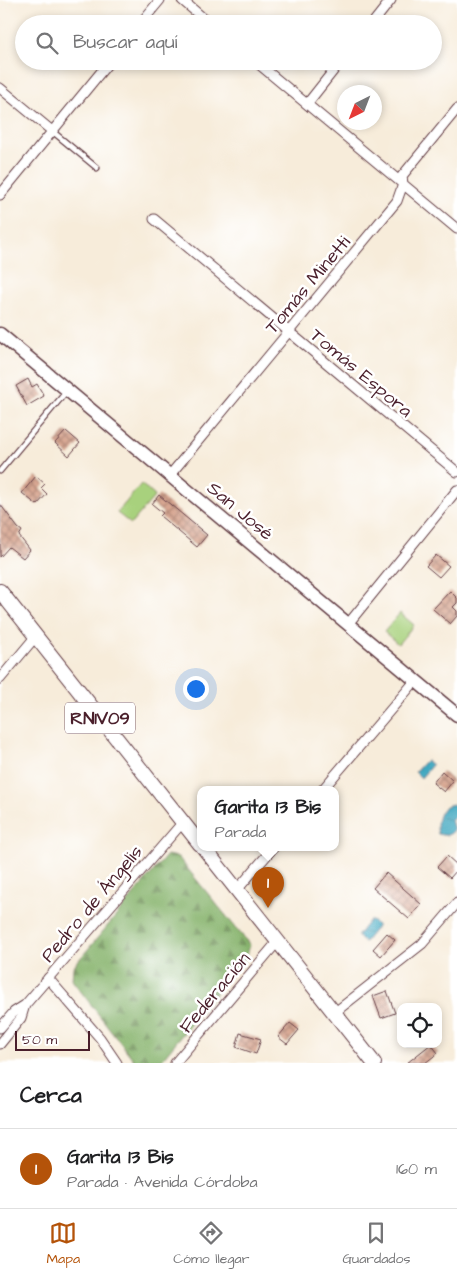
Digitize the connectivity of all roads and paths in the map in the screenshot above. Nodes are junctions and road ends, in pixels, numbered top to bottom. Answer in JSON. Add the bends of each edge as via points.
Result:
{"nodes":[{"id":1,"x":160,"y":0,"type":"edge"},
{"id":2,"x":182,"y":0,"type":"edge"},
{"id":3,"x":391,"y":0,"type":"edge"},
{"id":4,"x":148,"y":15,"type":"edge"},
{"id":5,"x":200,"y":15,"type":"edge"},
{"id":6,"x":379,"y":15,"type":"edge"},
{"id":7,"x":103,"y":70,"type":"edge"},
{"id":8,"x":266,"y":70,"type":"edge"},
{"id":9,"x":334,"y":70,"type":"edge"},
{"id":10,"x":0,"y":88,"type":"edge"},
{"id":11,"x":307,"y":104,"type":"junction"},
{"id":12,"x":457,"y":109,"type":"edge"},
{"id":13,"x":52,"y":131,"type":"junction"},
{"id":14,"x":97,"y":168,"type":"dead end"},
{"id":15,"x":403,"y":184,"type":"junction"},
{"id":16,"x":0,"y":195,"type":"edge"},
{"id":17,"x":154,"y":219,"type":"dead end"},
{"id":18,"x":457,"y":229,"type":"edge"},
{"id":19,"x":289,"y":331,"type":"junction"},
{"id":20,"x":0,"y":334,"type":"edge"},
{"id":21,"x":68,"y":390,"type":"junction"},
{"id":22,"x":0,"y":471,"type":"edge"},
{"id":23,"x":457,"y":472,"type":"edge"},
{"id":24,"x":170,"y":475,"type":"junction"},
{"id":25,"x":457,"y":490,"type":"edge"},
{"id":26,"x":0,"y":591,"type":"edge"},
{"id":27,"x":348,"y":624,"type":"junction"},
{"id":28,"x":36,"y":636,"type":"junction"},
{"id":29,"x":0,"y":679,"type":"edge"},
{"id":30,"x":416,"y":680,"type":"junction"},
{"id":31,"x":457,"y":715,"type":"edge"},
{"id":32,"x":326,"y":786,"type":"edge"},
{"id":33,"x":183,"y":822,"type":"junction"},
{"id":34,"x":197,"y":839,"type":"edge"},
{"id":35,"x":207,"y":851,"type":"edge"},
{"id":36,"x":271,"y":851,"type":"edge"},
{"id":37,"x":237,"y":890,"type":"junction"},
{"id":38,"x":457,"y":903,"type":"edge"},
{"id":39,"x":278,"y":941,"type":"junction"},
{"id":40,"x":48,"y":978,"type":"junction"},
{"id":41,"x":25,"y":1005,"type":"junction"},
{"id":42,"x":334,"y":1013,"type":"junction"},
{"id":43,"x":0,"y":1028,"type":"edge"},
{"id":44,"x":0,"y":1044,"type":"edge"},
{"id":45,"x":117,"y":1063,"type":"edge"},
{"id":46,"x":175,"y":1063,"type":"edge"},
{"id":47,"x":374,"y":1063,"type":"edge"}],
"edges":[{"from":1,"to":4,"type":"street"},
{"from":2,"to":5,"type":"street"},
{"from":3,"to":6,"type":"street"},
{"from":7,"to":13,"type":"street"},
{"from":8,"to":11,"type":"street"},
{"from":9,"to":11,"type":"street"},
{"from":10,"to":13,"type":"street"},
{"from":11,"to":15,"type":"street"},
{"from":12,"to":15,"type":"street","name":"Tomás Minetti","via":[[402,176]]},
{"from":13,"to":14,"type":"lane"},
{"from":13,"to":16,"type":"street"},
{"from":15,"to":18,"type":"street"},
{"from":15,"to":19,"type":"street","name":"Tomás Minetti","via":[[396,202]]},
{"from":17,"to":19,"type":"street","name":"Tomás Espora"},
{"from":19,"to":23,"type":"street","name":"Tomás Espora"},
{"from":19,"to":24,"type":"street","name":"Tomás Minetti"},
{"from":20,"to":21,"type":"street","name":"San José"},
{"from":21,"to":22,"type":"lane"},
{"from":21,"to":24,"type":"street","name":"San José"},
{"from":24,"to":27,"type":"street","name":"San José"},
{"from":25,"to":27,"type":"street"},
{"from":26,"to":28,"type":"main road","number":"RN1V09"},
{"from":27,"to":30,"type":"street","name":"San José"},
{"from":28,"to":29,"type":"street"},
{"from":28,"to":33,"type":"main road","number":"RN1V09"},
{"from":30,"to":31,"type":"street","name":"San José"},
{"from":30,"to":32,"type":"street"},
{"from":33,"to":34,"type":"main road","number":"RN1V09"},
{"from":33,"to":40,"type":"street","name":"Pedro de Ángelis"},
{"from":35,"to":37,"type":"main road","number":"RN1V09"},
{"from":36,"to":37,"type":"street"},
{"from":37,"to":39,"type":"main road","number":"RN1V09"},
{"from":38,"to":42,"type":"street","via":[[422,944]]},
{"from":39,"to":42,"type":"main road","number":"RN1V09"},
{"from":39,"to":46,"type":"street","name":"Federación"},
{"from":40,"to":41,"type":"street","name":"Pedro de Ángelis"},
{"from":40,"to":45,"type":"street","via":[[100,1038]]},
{"from":41,"to":43,"type":"street","name":"Pedro de Ángelis"},
{"from":41,"to":44,"type":"street","name":"Pedro de Ángelis","via":[[21,1018]]},
{"from":42,"to":47,"type":"main road","number":"RN1V09"}]}
